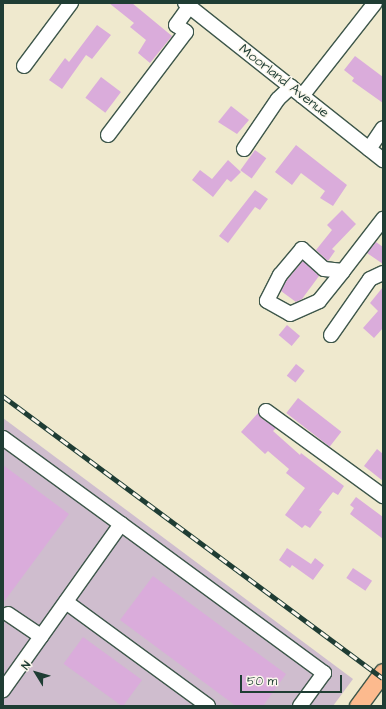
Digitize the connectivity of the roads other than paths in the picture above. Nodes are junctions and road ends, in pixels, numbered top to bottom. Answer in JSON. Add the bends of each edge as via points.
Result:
{"nodes":[{"id":1,"x":71,"y":3,"type":"edge"},
{"id":2,"x":375,"y":3,"type":"edge"},
{"id":3,"x":187,"y":5,"type":"edge"},
{"id":4,"x":24,"y":66,"type":"dead end"},
{"id":5,"x":297,"y":92,"type":"junction"},
{"id":6,"x":383,"y":128,"type":"edge"},
{"id":7,"x":108,"y":134,"type":"dead end"},
{"id":8,"x":244,"y":149,"type":"dead end"},
{"id":9,"x":369,"y":149,"type":"junction"},
{"id":10,"x":383,"y":160,"type":"edge"},
{"id":11,"x":383,"y":219,"type":"edge"},
{"id":12,"x":343,"y":271,"type":"junction"},
{"id":13,"x":383,"y":272,"type":"edge"},
{"id":14,"x":331,"y":335,"type":"dead end"},
{"id":15,"x":266,"y":411,"type":"dead end"},
{"id":16,"x":3,"y":438,"type":"edge"},
{"id":17,"x":383,"y":496,"type":"edge"},
{"id":18,"x":121,"y":524,"type":"junction"},
{"id":19,"x":66,"y":602,"type":"junction"},
{"id":20,"x":8,"y":614,"type":"dead end"},
{"id":21,"x":41,"y":636,"type":"junction"},
{"id":22,"x":383,"y":672,"type":"edge"},
{"id":23,"x":4,"y":688,"type":"edge"},
{"id":24,"x":208,"y":706,"type":"edge"},
{"id":25,"x":300,"y":706,"type":"edge"},
{"id":26,"x":358,"y":706,"type":"edge"}],
"edges":[{"from":1,"to":4,"type":"street"},
{"from":2,"to":5,"type":"street"},
{"from":3,"to":5,"type":"street","name":"Moorland Avenue"},
{"from":3,"to":7,"type":"street","via":[[176,25],[186,32]]},
{"from":5,"to":8,"type":"street","via":[[278,100]]},
{"from":5,"to":9,"type":"street","name":"Moorland Avenue"},
{"from":6,"to":9,"type":"street"},
{"from":9,"to":10,"type":"street","name":"Moorland Avenue"},
{"from":11,"to":12,"type":"street"},
{"from":12,"to":12,"type":"street","via":[[319,301],[290,314],[267,301],[280,275],[302,249],[324,269]]},
{"from":13,"to":14,"type":"street","via":[[370,279]]},
{"from":15,"to":17,"type":"street"},
{"from":16,"to":18,"type":"street"},
{"from":18,"to":19,"type":"street"},
{"from":18,"to":25,"type":"street","via":[[324,673]]},
{"from":19,"to":21,"type":"street"},
{"from":19,"to":24,"type":"street"},
{"from":20,"to":21,"type":"street"},
{"from":21,"to":23,"type":"street"},
{"from":22,"to":26,"type":"main road"}]}
